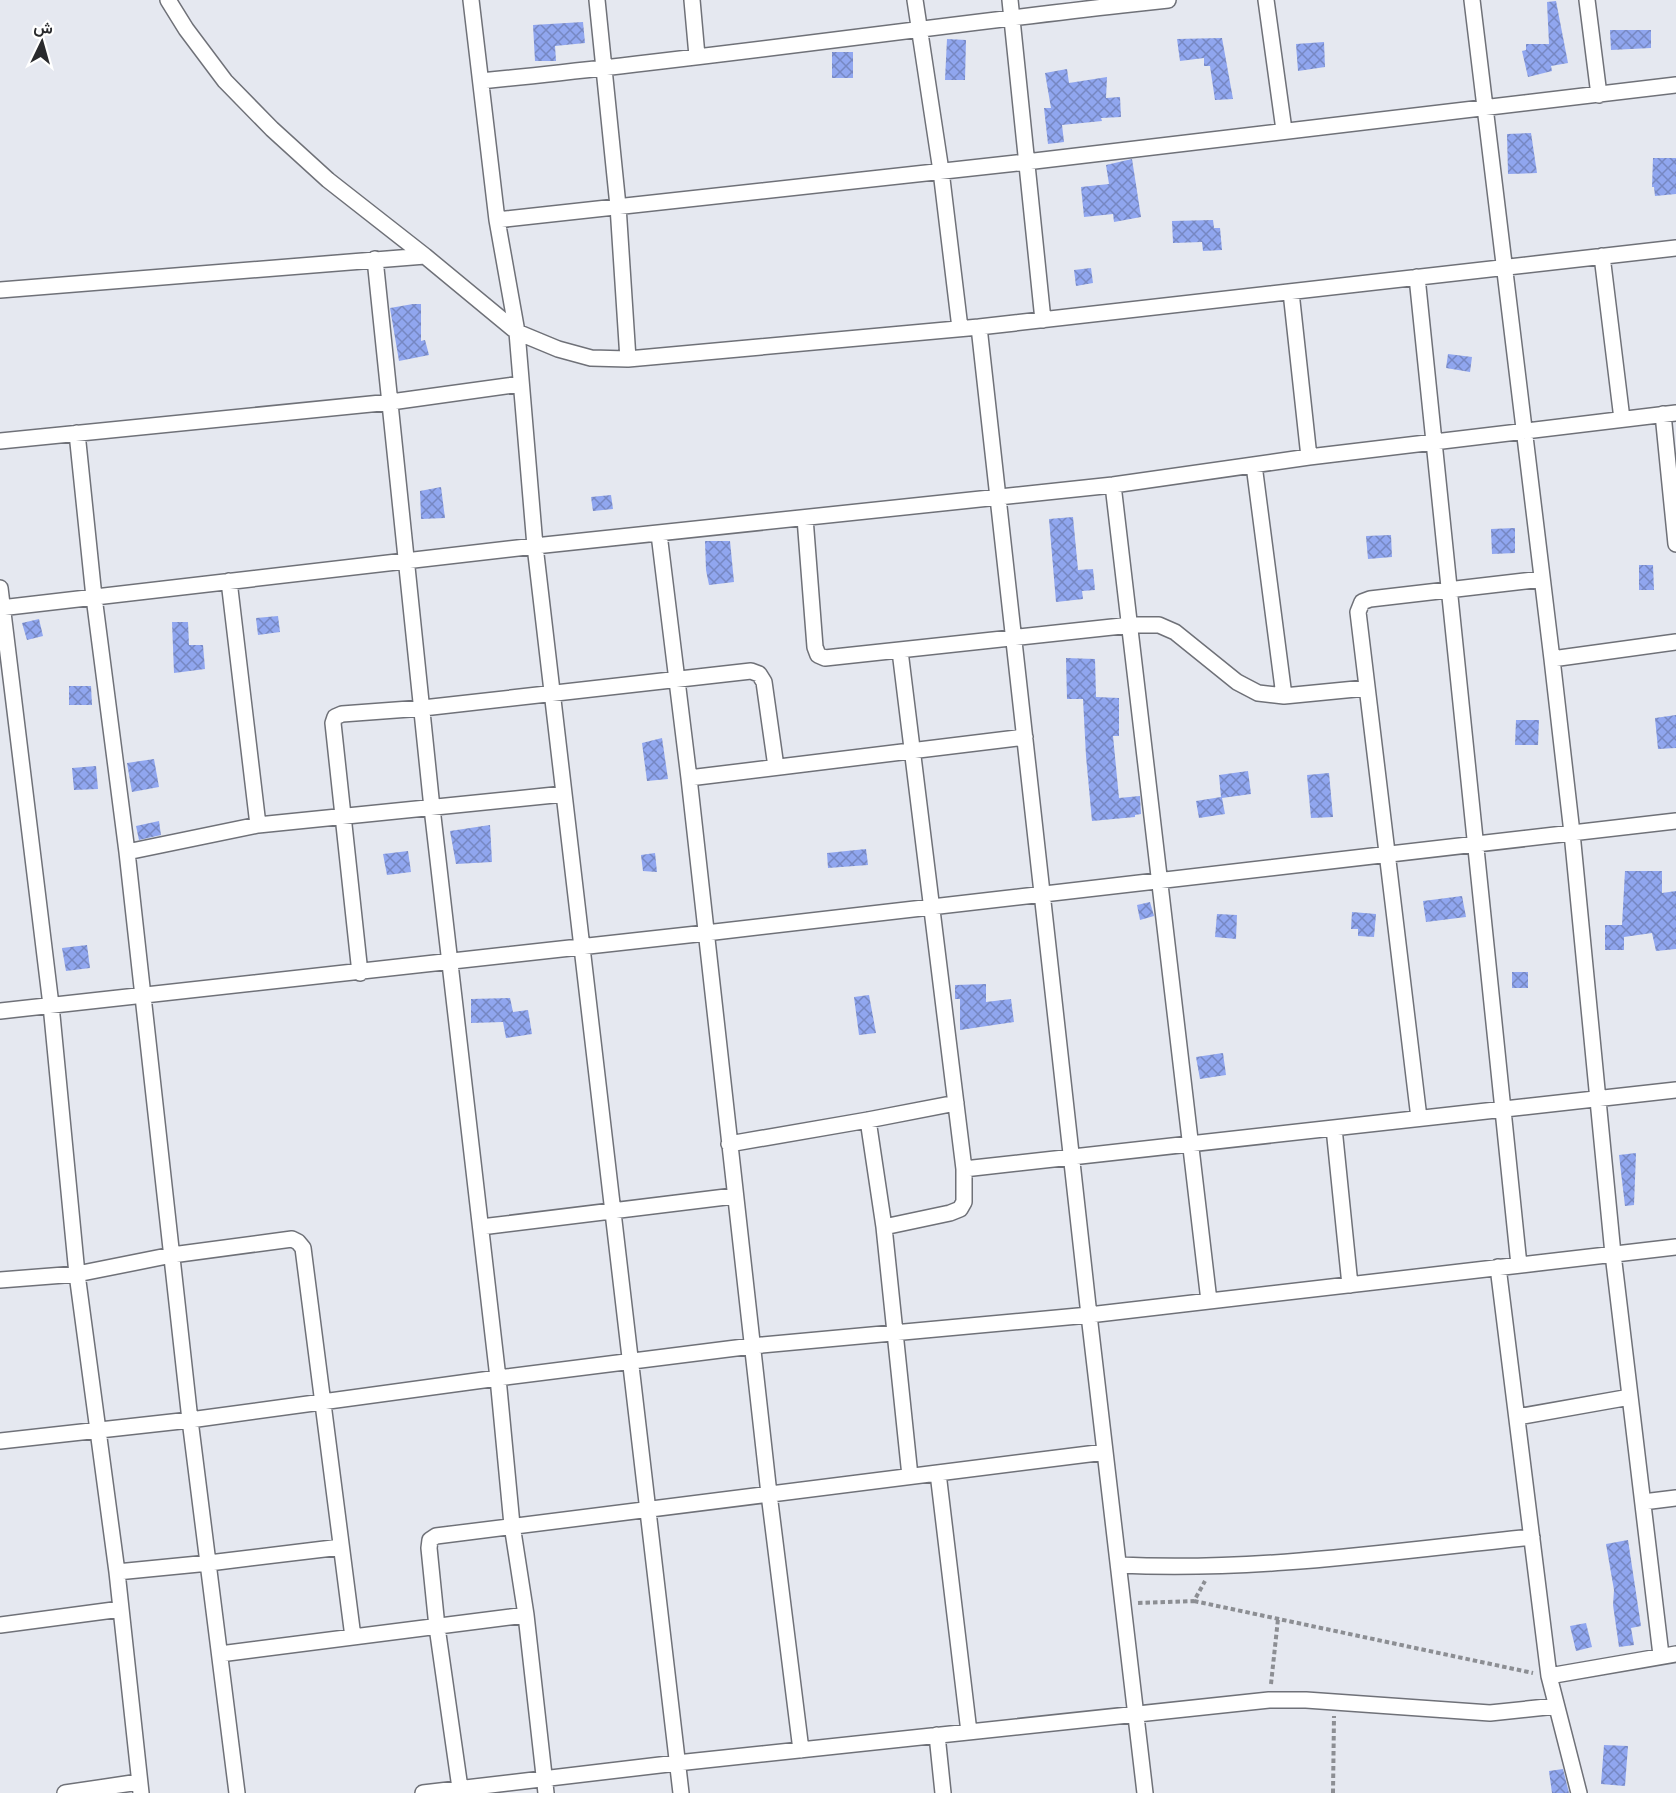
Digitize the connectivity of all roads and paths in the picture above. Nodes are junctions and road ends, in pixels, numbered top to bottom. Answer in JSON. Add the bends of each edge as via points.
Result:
{"nodes":[{"id":1,"x":168,"y":0,"type":"edge"},
{"id":2,"x":471,"y":0,"type":"edge"},
{"id":3,"x":597,"y":0,"type":"edge"},
{"id":4,"x":692,"y":0,"type":"edge"},
{"id":5,"x":915,"y":0,"type":"edge"},
{"id":6,"x":1010,"y":0,"type":"edge"},
{"id":7,"x":1168,"y":0,"type":"edge"},
{"id":8,"x":1266,"y":0,"type":"edge"},
{"id":9,"x":1472,"y":0,"type":"edge"},
{"id":10,"x":1587,"y":0,"type":"edge"},
{"id":11,"x":1121,"y":3,"type":"edge"},
{"id":12,"x":1011,"y":17,"type":"junction"},
{"id":13,"x":918,"y":28,"type":"junction"},
{"id":14,"x":697,"y":56,"type":"junction"},
{"id":15,"x":605,"y":69,"type":"junction"},
{"id":16,"x":481,"y":81,"type":"junction"},
{"id":17,"x":1676,"y":85,"type":"edge"},
{"id":18,"x":1599,"y":94,"type":"junction"},
{"id":19,"x":1486,"y":108,"type":"junction"},
{"id":20,"x":1284,"y":130,"type":"junction"},
{"id":21,"x":1026,"y":162,"type":"junction"},
{"id":22,"x":941,"y":171,"type":"junction"},
{"id":23,"x":618,"y":206,"type":"junction"},
{"id":24,"x":497,"y":220,"type":"junction"},
{"id":25,"x":1676,"y":248,"type":"edge"},
{"id":26,"x":425,"y":256,"type":"junction"},
{"id":27,"x":1602,"y":256,"type":"junction"},
{"id":28,"x":375,"y":259,"type":"junction"},
{"id":29,"x":1505,"y":267,"type":"junction"},
{"id":30,"x":1417,"y":277,"type":"junction"},
{"id":31,"x":0,"y":290,"type":"edge"},
{"id":32,"x":1292,"y":292,"type":"junction"},
{"id":33,"x":1043,"y":320,"type":"junction"},
{"id":34,"x":979,"y":327,"type":"junction"},
{"id":35,"x":960,"y":328,"type":"junction"},
{"id":36,"x":516,"y":332,"type":"junction"},
{"id":37,"x":628,"y":359,"type":"junction"},
{"id":38,"x":521,"y":384,"type":"junction"},
{"id":39,"x":391,"y":402,"type":"junction"},
{"id":40,"x":1669,"y":413,"type":"edge"},
{"id":41,"x":1622,"y":419,"type":"junction"},
{"id":42,"x":1524,"y":430,"type":"junction"},
{"id":43,"x":77,"y":433,"type":"junction"},
{"id":44,"x":0,"y":441,"type":"edge"},
{"id":45,"x":1433,"y":443,"type":"junction"},
{"id":46,"x":1310,"y":457,"type":"junction"},
{"id":47,"x":1254,"y":465,"type":"junction"},
{"id":48,"x":1113,"y":485,"type":"junction"},
{"id":49,"x":998,"y":496,"type":"junction"},
{"id":50,"x":805,"y":518,"type":"junction"},
{"id":51,"x":659,"y":534,"type":"junction"},
{"id":52,"x":1676,"y":544,"type":"edge"},
{"id":53,"x":535,"y":546,"type":"junction"},
{"id":54,"x":406,"y":561,"type":"junction"},
{"id":55,"x":1542,"y":579,"type":"junction"},
{"id":56,"x":230,"y":581,"type":"junction"},
{"id":57,"x":0,"y":588,"type":"edge"},
{"id":58,"x":1448,"y":590,"type":"junction"},
{"id":59,"x":94,"y":597,"type":"junction"},
{"id":60,"x":1,"y":608,"type":"edge"},
{"id":61,"x":1131,"y":624,"type":"junction"},
{"id":62,"x":1014,"y":638,"type":"junction"},
{"id":63,"x":1676,"y":642,"type":"edge"},
{"id":64,"x":900,"y":651,"type":"junction"},
{"id":65,"x":1552,"y":658,"type":"junction"},
{"id":66,"x":677,"y":680,"type":"junction"},
{"id":67,"x":1366,"y":688,"type":"junction"},
{"id":68,"x":552,"y":693,"type":"junction"},
{"id":69,"x":1284,"y":696,"type":"junction"},
{"id":70,"x":423,"y":708,"type":"junction"},
{"id":71,"x":1025,"y":737,"type":"junction"},
{"id":72,"x":913,"y":750,"type":"junction"},
{"id":73,"x":776,"y":767,"type":"junction"},
{"id":74,"x":689,"y":778,"type":"junction"},
{"id":75,"x":564,"y":794,"type":"junction"},
{"id":76,"x":432,"y":808,"type":"junction"},
{"id":77,"x":342,"y":817,"type":"junction"},
{"id":78,"x":1676,"y":821,"type":"edge"},
{"id":79,"x":258,"y":825,"type":"junction"},
{"id":80,"x":1572,"y":833,"type":"junction"},
{"id":81,"x":1475,"y":844,"type":"junction"},
{"id":82,"x":127,"y":852,"type":"junction"},
{"id":83,"x":1386,"y":854,"type":"junction"},
{"id":84,"x":1160,"y":880,"type":"junction"},
{"id":85,"x":1042,"y":893,"type":"junction"},
{"id":86,"x":933,"y":905,"type":"junction"},
{"id":87,"x":706,"y":933,"type":"junction"},
{"id":88,"x":582,"y":945,"type":"junction"},
{"id":89,"x":450,"y":962,"type":"junction"},
{"id":90,"x":360,"y":973,"type":"junction"},
{"id":91,"x":141,"y":995,"type":"junction"},
{"id":92,"x":51,"y":1005,"type":"junction"},
{"id":93,"x":0,"y":1011,"type":"edge"},
{"id":94,"x":1676,"y":1090,"type":"edge"},
{"id":95,"x":1596,"y":1099,"type":"junction"},
{"id":96,"x":956,"y":1103,"type":"junction"},
{"id":97,"x":1503,"y":1109,"type":"junction"},
{"id":98,"x":1419,"y":1118,"type":"junction"},
{"id":99,"x":868,"y":1120,"type":"junction"},
{"id":100,"x":1334,"y":1128,"type":"junction"},
{"id":101,"x":729,"y":1144,"type":"junction"},
{"id":102,"x":1191,"y":1144,"type":"junction"},
{"id":103,"x":1071,"y":1157,"type":"junction"},
{"id":104,"x":964,"y":1169,"type":"junction"},
{"id":105,"x":734,"y":1197,"type":"junction"},
{"id":106,"x":613,"y":1211,"type":"junction"},
{"id":107,"x":481,"y":1227,"type":"junction"},
{"id":108,"x":884,"y":1227,"type":"junction"},
{"id":109,"x":1676,"y":1247,"type":"edge"},
{"id":110,"x":1613,"y":1254,"type":"junction"},
{"id":111,"x":172,"y":1255,"type":"junction"},
{"id":112,"x":1519,"y":1265,"type":"junction"},
{"id":113,"x":1498,"y":1267,"type":"junction"},
{"id":114,"x":77,"y":1274,"type":"junction"},
{"id":115,"x":0,"y":1280,"type":"edge"},
{"id":116,"x":1350,"y":1285,"type":"junction"},
{"id":117,"x":1209,"y":1301,"type":"junction"},
{"id":118,"x":1089,"y":1315,"type":"junction"},
{"id":119,"x":895,"y":1333,"type":"junction"},
{"id":120,"x":752,"y":1346,"type":"junction"},
{"id":121,"x":631,"y":1361,"type":"junction"},
{"id":122,"x":498,"y":1378,"type":"junction"},
{"id":123,"x":1630,"y":1397,"type":"junction"},
{"id":124,"x":323,"y":1402,"type":"junction"},
{"id":125,"x":1517,"y":1417,"type":"junction"},
{"id":126,"x":190,"y":1420,"type":"junction"},
{"id":127,"x":98,"y":1429,"type":"junction"},
{"id":128,"x":0,"y":1441,"type":"edge"},
{"id":129,"x":1105,"y":1452,"type":"junction"},
{"id":130,"x":938,"y":1473,"type":"junction"},
{"id":131,"x":910,"y":1476,"type":"junction"},
{"id":132,"x":769,"y":1494,"type":"junction"},
{"id":133,"x":1676,"y":1498,"type":"edge"},
{"id":134,"x":1642,"y":1503,"type":"junction"},
{"id":135,"x":648,"y":1509,"type":"junction"},
{"id":136,"x":512,"y":1525,"type":"junction"},
{"id":137,"x":1532,"y":1537,"type":"junction"},
{"id":138,"x":341,"y":1547,"type":"junction"},
{"id":139,"x":209,"y":1563,"type":"junction"},
{"id":140,"x":1119,"y":1565,"type":"junction"},
{"id":141,"x":1213,"y":1567,"type":"junction"},
{"id":142,"x":117,"y":1572,"type":"junction"},
{"id":143,"x":1194,"y":1601,"type":"junction"},
{"id":144,"x":1122,"y":1604,"type":"junction"},
{"id":145,"x":121,"y":1609,"type":"junction"},
{"id":146,"x":526,"y":1615,"type":"junction"},
{"id":147,"x":1278,"y":1619,"type":"junction"},
{"id":148,"x":0,"y":1625,"type":"edge"},
{"id":149,"x":437,"y":1627,"type":"junction"},
{"id":150,"x":353,"y":1637,"type":"junction"},
{"id":151,"x":220,"y":1654,"type":"junction"},
{"id":152,"x":1668,"y":1654,"type":"edge"},
{"id":153,"x":1549,"y":1676,"type":"junction"},
{"id":154,"x":1269,"y":1700,"type":"junction"},
{"id":155,"x":1334,"y":1702,"type":"junction"},
{"id":156,"x":1556,"y":1706,"type":"junction"},
{"id":157,"x":1136,"y":1716,"type":"junction"},
{"id":158,"x":969,"y":1732,"type":"junction"},
{"id":159,"x":937,"y":1735,"type":"junction"},
{"id":160,"x":801,"y":1750,"type":"junction"},
{"id":161,"x":677,"y":1763,"type":"junction"},
{"id":162,"x":545,"y":1786,"type":"edge"},
{"id":163,"x":140,"y":1787,"type":"edge"},
{"id":164,"x":460,"y":1788,"type":"junction"},
{"id":165,"x":65,"y":1793,"type":"edge"},
{"id":166,"x":237,"y":1793,"type":"edge"},
{"id":167,"x":423,"y":1793,"type":"edge"},
{"id":168,"x":681,"y":1793,"type":"edge"},
{"id":169,"x":943,"y":1793,"type":"edge"},
{"id":170,"x":1145,"y":1793,"type":"edge"},
{"id":171,"x":1334,"y":1793,"type":"edge"},
{"id":172,"x":1579,"y":1793,"type":"edge"}],
"edges":[{"from":1,"to":26,"type":"street","via":[[225,81],[272,129],[328,180]]},
{"from":2,"to":16,"type":"street"},
{"from":3,"to":15,"type":"street"},
{"from":4,"to":14,"type":"street"},
{"from":5,"to":13,"type":"street"},
{"from":6,"to":12,"type":"street"},
{"from":7,"to":11,"type":"street"},
{"from":8,"to":20,"type":"street"},
{"from":9,"to":19,"type":"street"},
{"from":10,"to":18,"type":"street"},
{"from":11,"to":12,"type":"street"},
{"from":12,"to":13,"type":"street"},
{"from":12,"to":21,"type":"street"},
{"from":13,"to":14,"type":"street"},
{"from":13,"to":22,"type":"street"},
{"from":14,"to":15,"type":"street"},
{"from":15,"to":16,"type":"street"},
{"from":15,"to":23,"type":"street"},
{"from":16,"to":24,"type":"street"},
{"from":17,"to":18,"type":"street"},
{"from":18,"to":19,"type":"street"},
{"from":19,"to":20,"type":"street"},
{"from":19,"to":29,"type":"street"},
{"from":20,"to":21,"type":"street"},
{"from":21,"to":22,"type":"street"},
{"from":21,"to":33,"type":"street"},
{"from":22,"to":23,"type":"street"},
{"from":22,"to":35,"type":"street"},
{"from":23,"to":24,"type":"street"},
{"from":23,"to":37,"type":"street"},
{"from":24,"to":36,"type":"street"},
{"from":25,"to":27,"type":"street"},
{"from":26,"to":28,"type":"street"},
{"from":26,"to":36,"type":"street"},
{"from":27,"to":29,"type":"street"},
{"from":27,"to":41,"type":"street"},
{"from":28,"to":31,"type":"street"},
{"from":28,"to":39,"type":"street"},
{"from":29,"to":30,"type":"street"},
{"from":29,"to":42,"type":"street"},
{"from":30,"to":32,"type":"street"},
{"from":30,"to":45,"type":"street"},
{"from":32,"to":33,"type":"street"},
{"from":32,"to":46,"type":"street"},
{"from":33,"to":34,"type":"street"},
{"from":34,"to":35,"type":"street"},
{"from":34,"to":49,"type":"street"},
{"from":35,"to":37,"type":"street"},
{"from":36,"to":37,"type":"street","via":[[591,358]]},
{"from":36,"to":38,"type":"street"},
{"from":38,"to":39,"type":"street"},
{"from":38,"to":53,"type":"street"},
{"from":39,"to":43,"type":"street"},
{"from":39,"to":54,"type":"street"},
{"from":40,"to":41,"type":"street"},
{"from":40,"to":52,"type":"street"},
{"from":41,"to":42,"type":"street"},
{"from":42,"to":45,"type":"street"},
{"from":42,"to":55,"type":"street"},
{"from":43,"to":44,"type":"street"},
{"from":43,"to":59,"type":"street"},
{"from":45,"to":46,"type":"street"},
{"from":45,"to":58,"type":"street"},
{"from":46,"to":47,"type":"street"},
{"from":47,"to":48,"type":"street"},
{"from":47,"to":69,"type":"street"},
{"from":48,"to":49,"type":"street"},
{"from":48,"to":61,"type":"street"},
{"from":49,"to":50,"type":"street"},
{"from":49,"to":62,"type":"street"},
{"from":50,"to":51,"type":"street"},
{"from":50,"to":64,"type":"street","via":[[818,655],[825,658]]},
{"from":51,"to":53,"type":"street"},
{"from":51,"to":66,"type":"street"},
{"from":53,"to":54,"type":"street"},
{"from":53,"to":68,"type":"street"},
{"from":54,"to":56,"type":"street"},
{"from":54,"to":70,"type":"street"},
{"from":55,"to":58,"type":"street"},
{"from":55,"to":65,"type":"street"},
{"from":56,"to":59,"type":"street"},
{"from":56,"to":79,"type":"street"},
{"from":57,"to":60,"type":"street"},
{"from":58,"to":67,"type":"street","via":[[1362,602],[1358,612]]},
{"from":58,"to":81,"type":"street"},
{"from":59,"to":60,"type":"street"},
{"from":59,"to":82,"type":"street"},
{"from":60,"to":92,"type":"street"},
{"from":61,"to":62,"type":"street"},
{"from":61,"to":69,"type":"street","via":[[1159,625],[1175,632],[1237,682],[1258,693]]},
{"from":61,"to":84,"type":"street"},
{"from":62,"to":64,"type":"street"},
{"from":62,"to":71,"type":"street"},
{"from":63,"to":65,"type":"street"},
{"from":64,"to":72,"type":"street"},
{"from":65,"to":80,"type":"street"},
{"from":66,"to":68,"type":"street"},
{"from":66,"to":73,"type":"street","via":[[751,671],[759,674],[764,682]]},
{"from":66,"to":74,"type":"street"},
{"from":67,"to":69,"type":"street"},
{"from":67,"to":83,"type":"street"},
{"from":68,"to":70,"type":"street"},
{"from":68,"to":75,"type":"street"},
{"from":70,"to":76,"type":"street"},
{"from":70,"to":77,"type":"street","via":[[335,717]]},
{"from":71,"to":72,"type":"street"},
{"from":71,"to":85,"type":"street"},
{"from":72,"to":73,"type":"street"},
{"from":72,"to":86,"type":"street"},
{"from":73,"to":74,"type":"street"},
{"from":74,"to":87,"type":"street"},
{"from":75,"to":76,"type":"street"},
{"from":75,"to":88,"type":"street"},
{"from":76,"to":77,"type":"street"},
{"from":76,"to":89,"type":"street"},
{"from":77,"to":79,"type":"street"},
{"from":77,"to":90,"type":"street"},
{"from":78,"to":80,"type":"street"},
{"from":79,"to":82,"type":"street"},
{"from":80,"to":81,"type":"street"},
{"from":80,"to":95,"type":"street"},
{"from":81,"to":83,"type":"street"},
{"from":81,"to":97,"type":"street"},
{"from":82,"to":91,"type":"street"},
{"from":83,"to":84,"type":"street"},
{"from":83,"to":98,"type":"street"},
{"from":84,"to":85,"type":"street"},
{"from":84,"to":102,"type":"street"},
{"from":85,"to":86,"type":"street"},
{"from":85,"to":103,"type":"street"},
{"from":86,"to":87,"type":"street"},
{"from":86,"to":96,"type":"street"},
{"from":87,"to":88,"type":"street"},
{"from":87,"to":101,"type":"street"},
{"from":88,"to":89,"type":"street"},
{"from":88,"to":106,"type":"street"},
{"from":89,"to":90,"type":"street"},
{"from":89,"to":107,"type":"street"},
{"from":90,"to":91,"type":"street"},
{"from":91,"to":92,"type":"street"},
{"from":91,"to":111,"type":"street"},
{"from":92,"to":93,"type":"street"},
{"from":92,"to":114,"type":"street"},
{"from":94,"to":95,"type":"street"},
{"from":95,"to":97,"type":"street"},
{"from":95,"to":110,"type":"street"},
{"from":96,"to":99,"type":"street"},
{"from":96,"to":104,"type":"street"},
{"from":97,"to":98,"type":"street"},
{"from":97,"to":112,"type":"street"},
{"from":98,"to":100,"type":"street"},
{"from":99,"to":101,"type":"street"},
{"from":99,"to":108,"type":"street"},
{"from":100,"to":102,"type":"street"},
{"from":100,"to":116,"type":"street"},
{"from":101,"to":105,"type":"street"},
{"from":102,"to":103,"type":"street"},
{"from":102,"to":117,"type":"street"},
{"from":103,"to":104,"type":"street"},
{"from":103,"to":118,"type":"street"},
{"from":104,"to":108,"type":"street","via":[[964,1202],[960,1209]]},
{"from":105,"to":106,"type":"street"},
{"from":105,"to":120,"type":"street"},
{"from":106,"to":107,"type":"street"},
{"from":106,"to":121,"type":"street"},
{"from":107,"to":122,"type":"street"},
{"from":108,"to":119,"type":"street"},
{"from":109,"to":110,"type":"street"},
{"from":110,"to":112,"type":"street"},
{"from":110,"to":123,"type":"street"},
{"from":111,"to":114,"type":"street"},
{"from":111,"to":124,"type":"street","via":[[291,1239],[298,1242],[303,1248]]},
{"from":111,"to":126,"type":"street"},
{"from":112,"to":113,"type":"street"},
{"from":113,"to":116,"type":"street"},
{"from":113,"to":125,"type":"street"},
{"from":114,"to":115,"type":"street"},
{"from":114,"to":127,"type":"street"},
{"from":116,"to":117,"type":"street"},
{"from":117,"to":118,"type":"street"},
{"from":118,"to":119,"type":"street"},
{"from":118,"to":129,"type":"street"},
{"from":119,"to":120,"type":"street"},
{"from":119,"to":131,"type":"street"},
{"from":120,"to":121,"type":"street"},
{"from":120,"to":132,"type":"street"},
{"from":121,"to":122,"type":"street"},
{"from":121,"to":135,"type":"street"},
{"from":122,"to":124,"type":"street"},
{"from":122,"to":136,"type":"street"},
{"from":123,"to":125,"type":"street"},
{"from":123,"to":134,"type":"street"},
{"from":124,"to":126,"type":"street"},
{"from":124,"to":138,"type":"street"},
{"from":125,"to":137,"type":"street"},
{"from":126,"to":127,"type":"street"},
{"from":126,"to":139,"type":"street"},
{"from":127,"to":128,"type":"street"},
{"from":127,"to":142,"type":"street"},
{"from":129,"to":130,"type":"street"},
{"from":129,"to":140,"type":"street"},
{"from":130,"to":131,"type":"street"},
{"from":130,"to":158,"type":"street"},
{"from":131,"to":132,"type":"street"},
{"from":132,"to":135,"type":"street"},
{"from":132,"to":160,"type":"street"},
{"from":133,"to":134,"type":"street"},
{"from":134,"to":152,"type":"street"},
{"from":135,"to":136,"type":"street"},
{"from":135,"to":161,"type":"street"},
{"from":136,"to":146,"type":"street"},
{"from":136,"to":149,"type":"street","via":[[430,1540]]},
{"from":137,"to":141,"type":"street"},
{"from":137,"to":153,"type":"street"},
{"from":138,"to":139,"type":"street"},
{"from":138,"to":150,"type":"street"},
{"from":139,"to":142,"type":"street"},
{"from":139,"to":151,"type":"street"},
{"from":140,"to":141,"type":"street"},
{"from":140,"to":144,"type":"street"},
{"from":141,"to":143,"type":"path"},
{"from":142,"to":145,"type":"street"},
{"from":143,"to":144,"type":"path"},
{"from":143,"to":147,"type":"path"},
{"from":144,"to":157,"type":"street"},
{"from":145,"to":148,"type":"street"},
{"from":145,"to":163,"type":"street"},
{"from":146,"to":149,"type":"street"},
{"from":146,"to":162,"type":"street"},
{"from":147,"to":153,"type":"path"},
{"from":147,"to":154,"type":"path"},
{"from":149,"to":150,"type":"street"},
{"from":149,"to":164,"type":"street"},
{"from":150,"to":151,"type":"street"},
{"from":151,"to":166,"type":"street"},
{"from":152,"to":153,"type":"street"},
{"from":153,"to":156,"type":"street"},
{"from":154,"to":155,"type":"street"},
{"from":154,"to":157,"type":"street"},
{"from":155,"to":156,"type":"street","via":[[1490,1713]]},
{"from":155,"to":171,"type":"path"},
{"from":156,"to":172,"type":"street"},
{"from":157,"to":158,"type":"street"},
{"from":157,"to":170,"type":"street"},
{"from":158,"to":159,"type":"street"},
{"from":159,"to":160,"type":"street"},
{"from":159,"to":169,"type":"street"},
{"from":160,"to":161,"type":"street"},
{"from":161,"to":162,"type":"street"},
{"from":161,"to":168,"type":"street"},
{"from":162,"to":164,"type":"street"},
{"from":163,"to":165,"type":"street"},
{"from":164,"to":167,"type":"street"}]}
